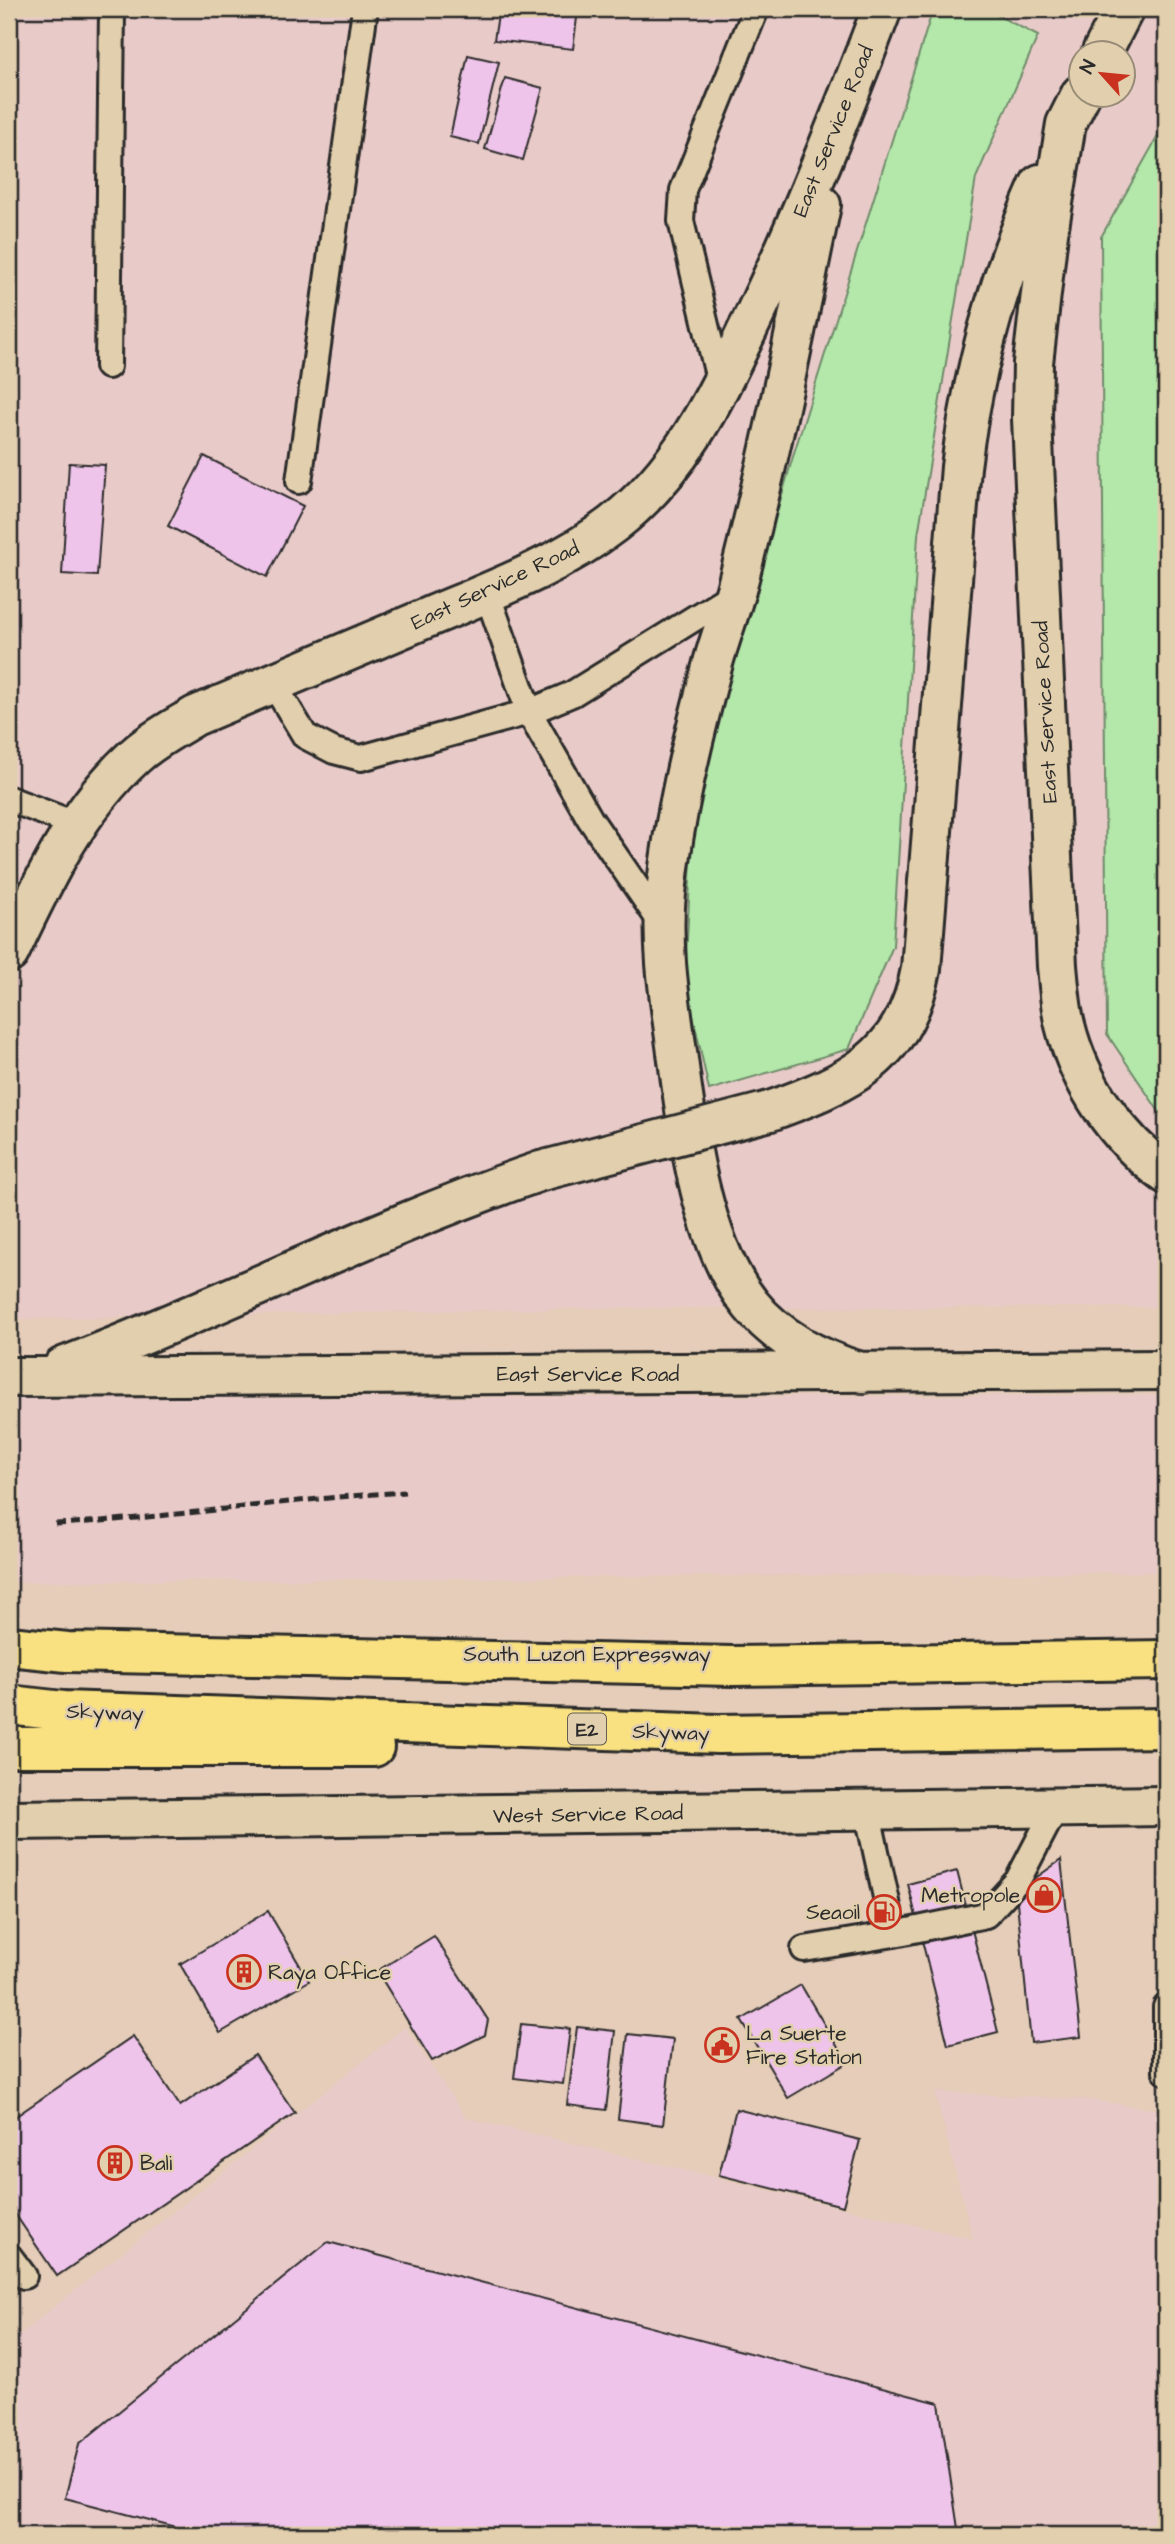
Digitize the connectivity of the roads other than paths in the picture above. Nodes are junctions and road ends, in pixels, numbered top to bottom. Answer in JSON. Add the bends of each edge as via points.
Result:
{"nodes":[{"id":1,"x":112,"y":9,"type":"edge"},
{"id":2,"x":365,"y":9,"type":"edge"},
{"id":3,"x":755,"y":9,"type":"edge"},
{"id":4,"x":882,"y":9,"type":"edge"},
{"id":5,"x":1124,"y":9,"type":"edge"},
{"id":6,"x":1109,"y":38,"type":"edge"},
{"id":7,"x":1073,"y":109,"type":"edge"},
{"id":8,"x":838,"y":124,"type":"junction"},
{"id":9,"x":108,"y":366,"type":"dead end"},
{"id":10,"x":721,"y":388,"type":"junction"},
{"id":11,"x":299,"y":481,"type":"dead end"},
{"id":12,"x":486,"y":593,"type":"junction"},
{"id":13,"x":735,"y":593,"type":"junction"},
{"id":14,"x":273,"y":683,"type":"junction"},
{"id":15,"x":529,"y":712,"type":"junction"},
{"id":16,"x":9,"y":799,"type":"edge"},
{"id":17,"x":77,"y":825,"type":"junction"},
{"id":18,"x":665,"y":928,"type":"junction"},
{"id":19,"x":9,"y":953,"type":"edge"},
{"id":20,"x":1166,"y":1174,"type":"edge"},
{"id":21,"x":1166,"y":1370,"type":"edge"},
{"id":22,"x":863,"y":1373,"type":"junction"},
{"id":23,"x":24,"y":1377,"type":"edge"},
{"id":24,"x":9,"y":1646,"type":"edge"},
{"id":25,"x":1166,"y":1650,"type":"edge"},
{"id":26,"x":9,"y":1658,"type":"edge"},
{"id":27,"x":1166,"y":1660,"type":"edge"},
{"id":28,"x":9,"y":1705,"type":"edge"},
{"id":29,"x":1166,"y":1728,"type":"edge"},
{"id":30,"x":1166,"y":1746,"type":"edge"},
{"id":31,"x":9,"y":1747,"type":"edge"},
{"id":32,"x":1166,"y":1806,"type":"edge"},
{"id":33,"x":1056,"y":1807,"type":"junction"},
{"id":34,"x":867,"y":1810,"type":"junction"},
{"id":35,"x":10,"y":1825,"type":"edge"},
{"id":36,"x":894,"y":1934,"type":"junction"},
{"id":37,"x":804,"y":1949,"type":"dead end"},
{"id":38,"x":1166,"y":2007,"type":"edge"},
{"id":39,"x":1166,"y":2072,"type":"edge"},
{"id":40,"x":9,"y":2256,"type":"edge"},
{"id":41,"x":24,"y":2276,"type":"dead end"}],
"edges":[{"from":1,"to":9,"type":"lane"},
{"from":2,"to":11,"type":"lane"},
{"from":3,"to":10,"type":"lane","via":[[682,190],[681,221]]},
{"from":4,"to":8,"type":"main road","name":"East Service Road"},
{"from":5,"to":6,"type":"main road"},
{"from":7,"to":20,"type":"main road","name":"East Service Road","via":[[1039,301],[1032,397],[1057,966],[1064,1023],[1085,1079],[1125,1137]]},
{"from":7,"to":23,"type":"main road","bridge":true,"via":[[1003,280],[967,415],[921,969],[906,1019],[876,1058],[835,1086],[770,1111],[541,1171],[422,1214],[126,1343]]},
{"from":8,"to":10,"type":"main road","name":"East Service Road"},
{"from":8,"to":13,"type":"main road","via":[[778,418]]},
{"from":10,"to":12,"type":"main road","name":"East Service Road","via":[[669,470],[632,507],[577,548]]},
{"from":12,"to":14,"type":"main road","name":"East Service Road"},
{"from":12,"to":15,"type":"lane"},
{"from":13,"to":15,"type":"lane","via":[[572,694]]},
{"from":13,"to":18,"type":"main road","via":[[684,777]]},
{"from":14,"to":15,"type":"lane","via":[[305,736],[361,758]]},
{"from":14,"to":17,"type":"main road","name":"East Service Road","via":[[164,734],[130,762]]},
{"from":15,"to":18,"type":"lane","via":[[590,819]]},
{"from":16,"to":17,"type":"lane"},
{"from":17,"to":19,"type":"main road","name":"East Service Road"},
{"from":18,"to":22,"type":"main road","via":[[682,1093],[700,1185],[718,1246],[743,1294],[769,1324],[823,1359]]},
{"from":21,"to":22,"type":"main road","name":"East Service Road"},
{"from":22,"to":23,"type":"main road","name":"East Service Road"},
{"from":24,"to":27,"type":"highway","bridge":true,"via":[[67,1652],[732,1666]]},
{"from":25,"to":26,"type":"highway","name":"South Luzon Expressway"},
{"from":28,"to":29,"type":"highway","name":"Skyway","number":"E2","via":[[63,1711],[718,1734]]},
{"from":30,"to":31,"type":"highway","number":"E2"},
{"from":32,"to":33,"type":"main road","name":"West Service Road"},
{"from":33,"to":34,"type":"main road","name":"West Service Road"},
{"from":33,"to":36,"type":"lane","via":[[1018,1880],[986,1915]]},
{"from":34,"to":35,"type":"main road","name":"West Service Road"},
{"from":34,"to":36,"type":"lane"},
{"from":36,"to":37,"type":"lane"},
{"from":38,"to":39,"type":"lane"},
{"from":40,"to":41,"type":"lane"}]}
